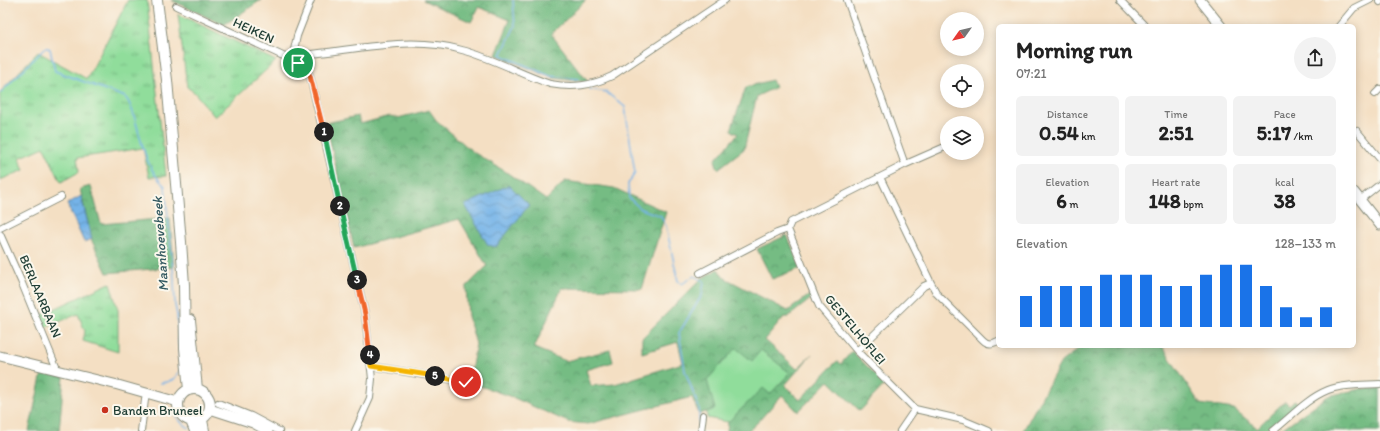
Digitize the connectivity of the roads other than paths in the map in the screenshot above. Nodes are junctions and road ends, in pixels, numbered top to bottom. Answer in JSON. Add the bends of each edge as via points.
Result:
{"nodes":[{"id":1,"x":311,"y":0,"type":"edge"},
{"id":2,"x":725,"y":0,"type":"edge"},
{"id":3,"x":847,"y":0,"type":"edge"},
{"id":4,"x":1120,"y":0,"type":"edge"},
{"id":5,"x":1200,"y":0,"type":"edge"},
{"id":6,"x":1370,"y":0,"type":"edge"},
{"id":7,"x":157,"y":2,"type":"edge"},
{"id":8,"x":176,"y":6,"type":"dead end"},
{"id":9,"x":1143,"y":24,"type":"edge"},
{"id":10,"x":1219,"y":24,"type":"edge"},
{"id":11,"x":1341,"y":24,"type":"edge"},
{"id":12,"x":292,"y":59,"type":"junction"},
{"id":13,"x":298,"y":63,"type":"junction"},
{"id":14,"x":1380,"y":89,"type":"edge"},
{"id":15,"x":1375,"y":94,"type":"dead end"},
{"id":16,"x":1357,"y":131,"type":"dead end"},
{"id":17,"x":940,"y":149,"type":"edge"},
{"id":18,"x":1380,"y":159,"type":"edge"},
{"id":19,"x":906,"y":164,"type":"junction"},
{"id":20,"x":880,"y":177,"type":"junction"},
{"id":21,"x":1380,"y":184,"type":"edge"},
{"id":22,"x":1356,"y":195,"type":"edge"},
{"id":23,"x":61,"y":197,"type":"dead end"},
{"id":24,"x":1360,"y":200,"type":"junction"},
{"id":25,"x":1380,"y":225,"type":"edge"},
{"id":26,"x":0,"y":228,"type":"edge"},
{"id":27,"x":788,"y":229,"type":"junction"},
{"id":28,"x":0,"y":234,"type":"edge"},
{"id":29,"x":700,"y":273,"type":"dead end"},
{"id":30,"x":931,"y":282,"type":"junction"},
{"id":31,"x":996,"y":342,"type":"edge"},
{"id":32,"x":857,"y":351,"type":"junction"},
{"id":33,"x":0,"y":356,"type":"edge"},
{"id":34,"x":371,"y":366,"type":"junction"},
{"id":35,"x":57,"y":369,"type":"junction"},
{"id":36,"x":466,"y":382,"type":"dead end"},
{"id":37,"x":1380,"y":384,"type":"edge"},
{"id":38,"x":193,"y":389,"type":"junction"},
{"id":39,"x":146,"y":392,"type":"junction"},
{"id":40,"x":178,"y":402,"type":"junction"},
{"id":41,"x":214,"y":406,"type":"junction"},
{"id":42,"x":915,"y":409,"type":"junction"},
{"id":43,"x":703,"y":415,"type":"dead end"},
{"id":44,"x":202,"y":420,"type":"junction"},
{"id":45,"x":193,"y":426,"type":"edge"},
{"id":46,"x":1275,"y":430,"type":"edge"},
{"id":47,"x":141,"y":431,"type":"edge"},
{"id":48,"x":204,"y":431,"type":"edge"},
{"id":49,"x":268,"y":431,"type":"edge"},
{"id":50,"x":278,"y":431,"type":"edge"},
{"id":51,"x":355,"y":431,"type":"edge"},
{"id":52,"x":701,"y":431,"type":"edge"},
{"id":53,"x":900,"y":431,"type":"edge"},
{"id":54,"x":990,"y":431,"type":"edge"}],
"edges":[{"from":1,"to":12,"type":"street","via":[[296,36]]},
{"from":2,"to":13,"type":"street","via":[[612,76],[581,86],[550,84],[477,54],[434,44],[394,44],[303,55]]},
{"from":3,"to":19,"type":"street"},
{"from":4,"to":9,"type":"street"},
{"from":5,"to":10,"type":"street"},
{"from":6,"to":11,"type":"street","via":[[1354,8]]},
{"from":7,"to":38,"type":"main road","via":[[167,80],[184,285],[185,333]]},
{"from":8,"to":12,"type":"street","name":"HEIKEN"},
{"from":12,"to":13,"type":"street","name":"HEIKEN"},
{"from":13,"to":34,"type":"street","name":"HEIKEN","via":[[306,69],[312,83],[365,314]]},
{"from":14,"to":15,"type":"street"},
{"from":16,"to":18,"type":"street"},
{"from":17,"to":19,"type":"street"},
{"from":19,"to":20,"type":"street"},
{"from":20,"to":27,"type":"street","via":[[791,222]]},
{"from":20,"to":30,"type":"street"},
{"from":21,"to":24,"type":"street"},
{"from":22,"to":24,"type":"street"},
{"from":23,"to":26,"type":"street"},
{"from":24,"to":25,"type":"street"},
{"from":27,"to":29,"type":"street"},
{"from":27,"to":32,"type":"street","name":"GESTELHOFLEI","via":[[816,299]]},
{"from":28,"to":35,"type":"street","name":"BERLAARBAAN"},
{"from":30,"to":31,"type":"street","via":[[937,294],[983,340],[989,344]]},
{"from":30,"to":32,"type":"street"},
{"from":32,"to":42,"type":"street","name":"GESTELHOFLEI"},
{"from":33,"to":35,"type":"street"},
{"from":34,"to":36,"type":"street"},
{"from":34,"to":51,"type":"street","name":"HEIKEN","via":[[370,398]]},
{"from":35,"to":39,"type":"street"},
{"from":37,"to":46,"type":"street","via":[[1345,387],[1315,396]]},
{"from":38,"to":40,"type":"main road","via":[[182,394]]},
{"from":38,"to":41,"type":"main road","via":[[203,391]]},
{"from":39,"to":40,"type":"street"},
{"from":39,"to":47,"type":"street"},
{"from":40,"to":45,"type":"main road","via":[[181,415]]},
{"from":41,"to":44,"type":"main road"},
{"from":41,"to":49,"type":"street"},
{"from":41,"to":50,"type":"street","via":[[251,416]]},
{"from":42,"to":53,"type":"street"},
{"from":42,"to":54,"type":"street","via":[[956,418]]},
{"from":43,"to":52,"type":"street"},
{"from":44,"to":45,"type":"main road"},
{"from":44,"to":48,"type":"main road"}]}
